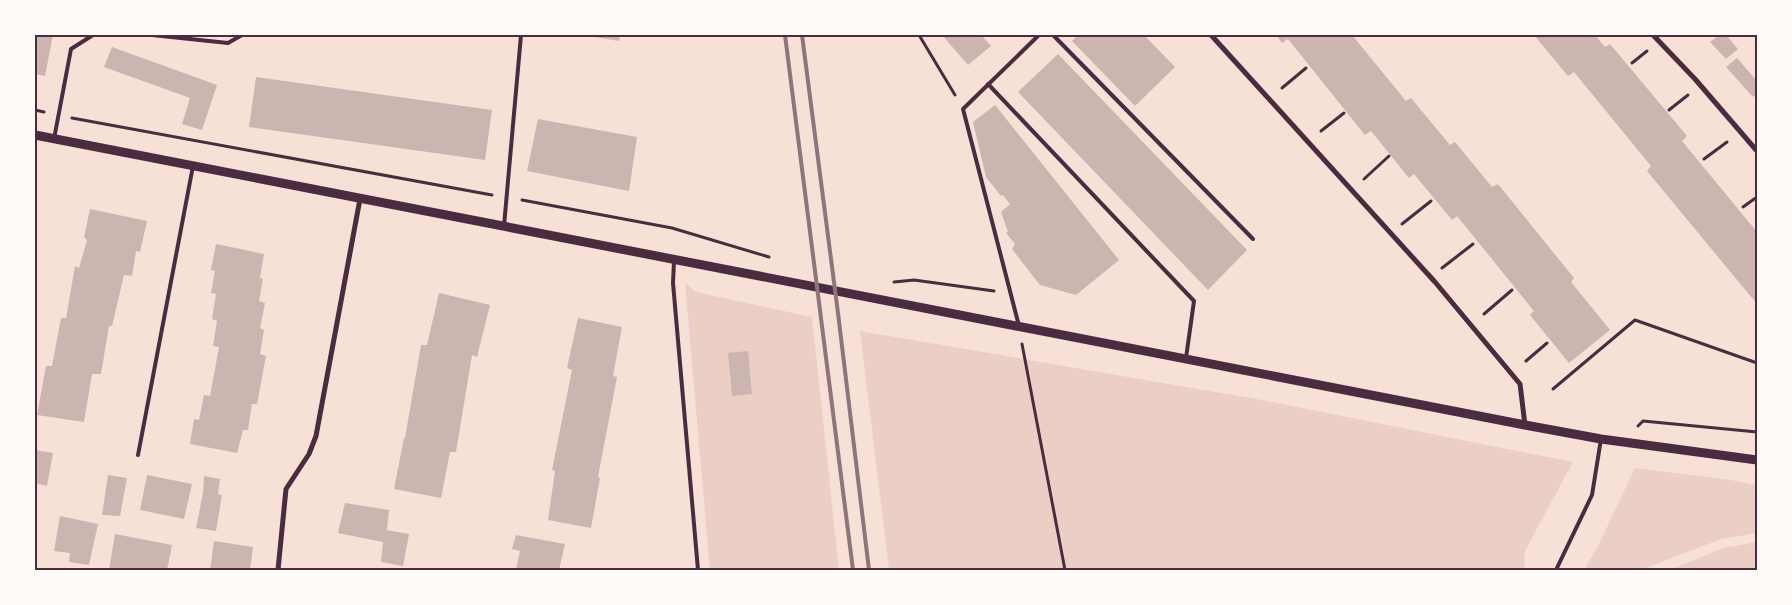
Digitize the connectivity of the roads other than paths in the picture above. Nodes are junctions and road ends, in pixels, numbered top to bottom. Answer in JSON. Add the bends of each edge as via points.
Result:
{"nodes":[{"id":1,"x":93,"y":35,"type":"edge"},
{"id":2,"x":152,"y":35,"type":"edge"},
{"id":3,"x":242,"y":35,"type":"edge"},
{"id":4,"x":521,"y":35,"type":"edge"},
{"id":5,"x":1039,"y":35,"type":"edge"},
{"id":6,"x":1053,"y":35,"type":"edge"},
{"id":7,"x":1211,"y":35,"type":"edge"},
{"id":8,"x":1653,"y":35,"type":"edge"},
{"id":9,"x":988,"y":84,"type":"junction"},
{"id":10,"x":35,"y":135,"type":"edge"},
{"id":11,"x":54,"y":139,"type":"junction"},
{"id":12,"x":1757,"y":151,"type":"edge"},
{"id":13,"x":193,"y":166,"type":"junction"},
{"id":14,"x":360,"y":199,"type":"junction"},
{"id":15,"x":504,"y":226,"type":"junction"},
{"id":16,"x":1252,"y":239,"type":"dead end"},
{"id":17,"x":674,"y":259,"type":"junction"},
{"id":18,"x":1019,"y":326,"type":"junction"},
{"id":19,"x":1186,"y":358,"type":"junction"},
{"id":20,"x":1525,"y":425,"type":"junction"},
{"id":21,"x":1601,"y":439,"type":"junction"},
{"id":22,"x":138,"y":455,"type":"dead end"},
{"id":23,"x":1757,"y":460,"type":"edge"},
{"id":24,"x":278,"y":570,"type":"edge"},
{"id":25,"x":698,"y":570,"type":"edge"},
{"id":26,"x":1556,"y":570,"type":"edge"}],
"edges":[{"from":1,"to":11,"type":"lane","via":[[71,49]]},
{"from":2,"to":3,"type":"lane","via":[[228,43]]},
{"from":4,"to":15,"type":"lane"},
{"from":5,"to":9,"type":"lane"},
{"from":6,"to":16,"type":"lane"},
{"from":7,"to":20,"type":"street","via":[[1435,282],[1520,384]]},
{"from":8,"to":12,"type":"street"},
{"from":9,"to":18,"type":"lane","via":[[963,109]]},
{"from":9,"to":19,"type":"lane","via":[[1194,301]]},
{"from":10,"to":11,"type":"street"},
{"from":11,"to":13,"type":"street"},
{"from":13,"to":14,"type":"street"},
{"from":13,"to":22,"type":"lane"},
{"from":14,"to":15,"type":"street"},
{"from":14,"to":24,"type":"street","via":[[316,436],[309,454],[286,489]]},
{"from":15,"to":17,"type":"street"},
{"from":17,"to":18,"type":"street"},
{"from":17,"to":25,"type":"lane","via":[[672,283]]},
{"from":18,"to":19,"type":"street"},
{"from":19,"to":20,"type":"street"},
{"from":20,"to":21,"type":"street"},
{"from":21,"to":23,"type":"street"},
{"from":21,"to":26,"type":"lane","via":[[1592,495]]}]}
